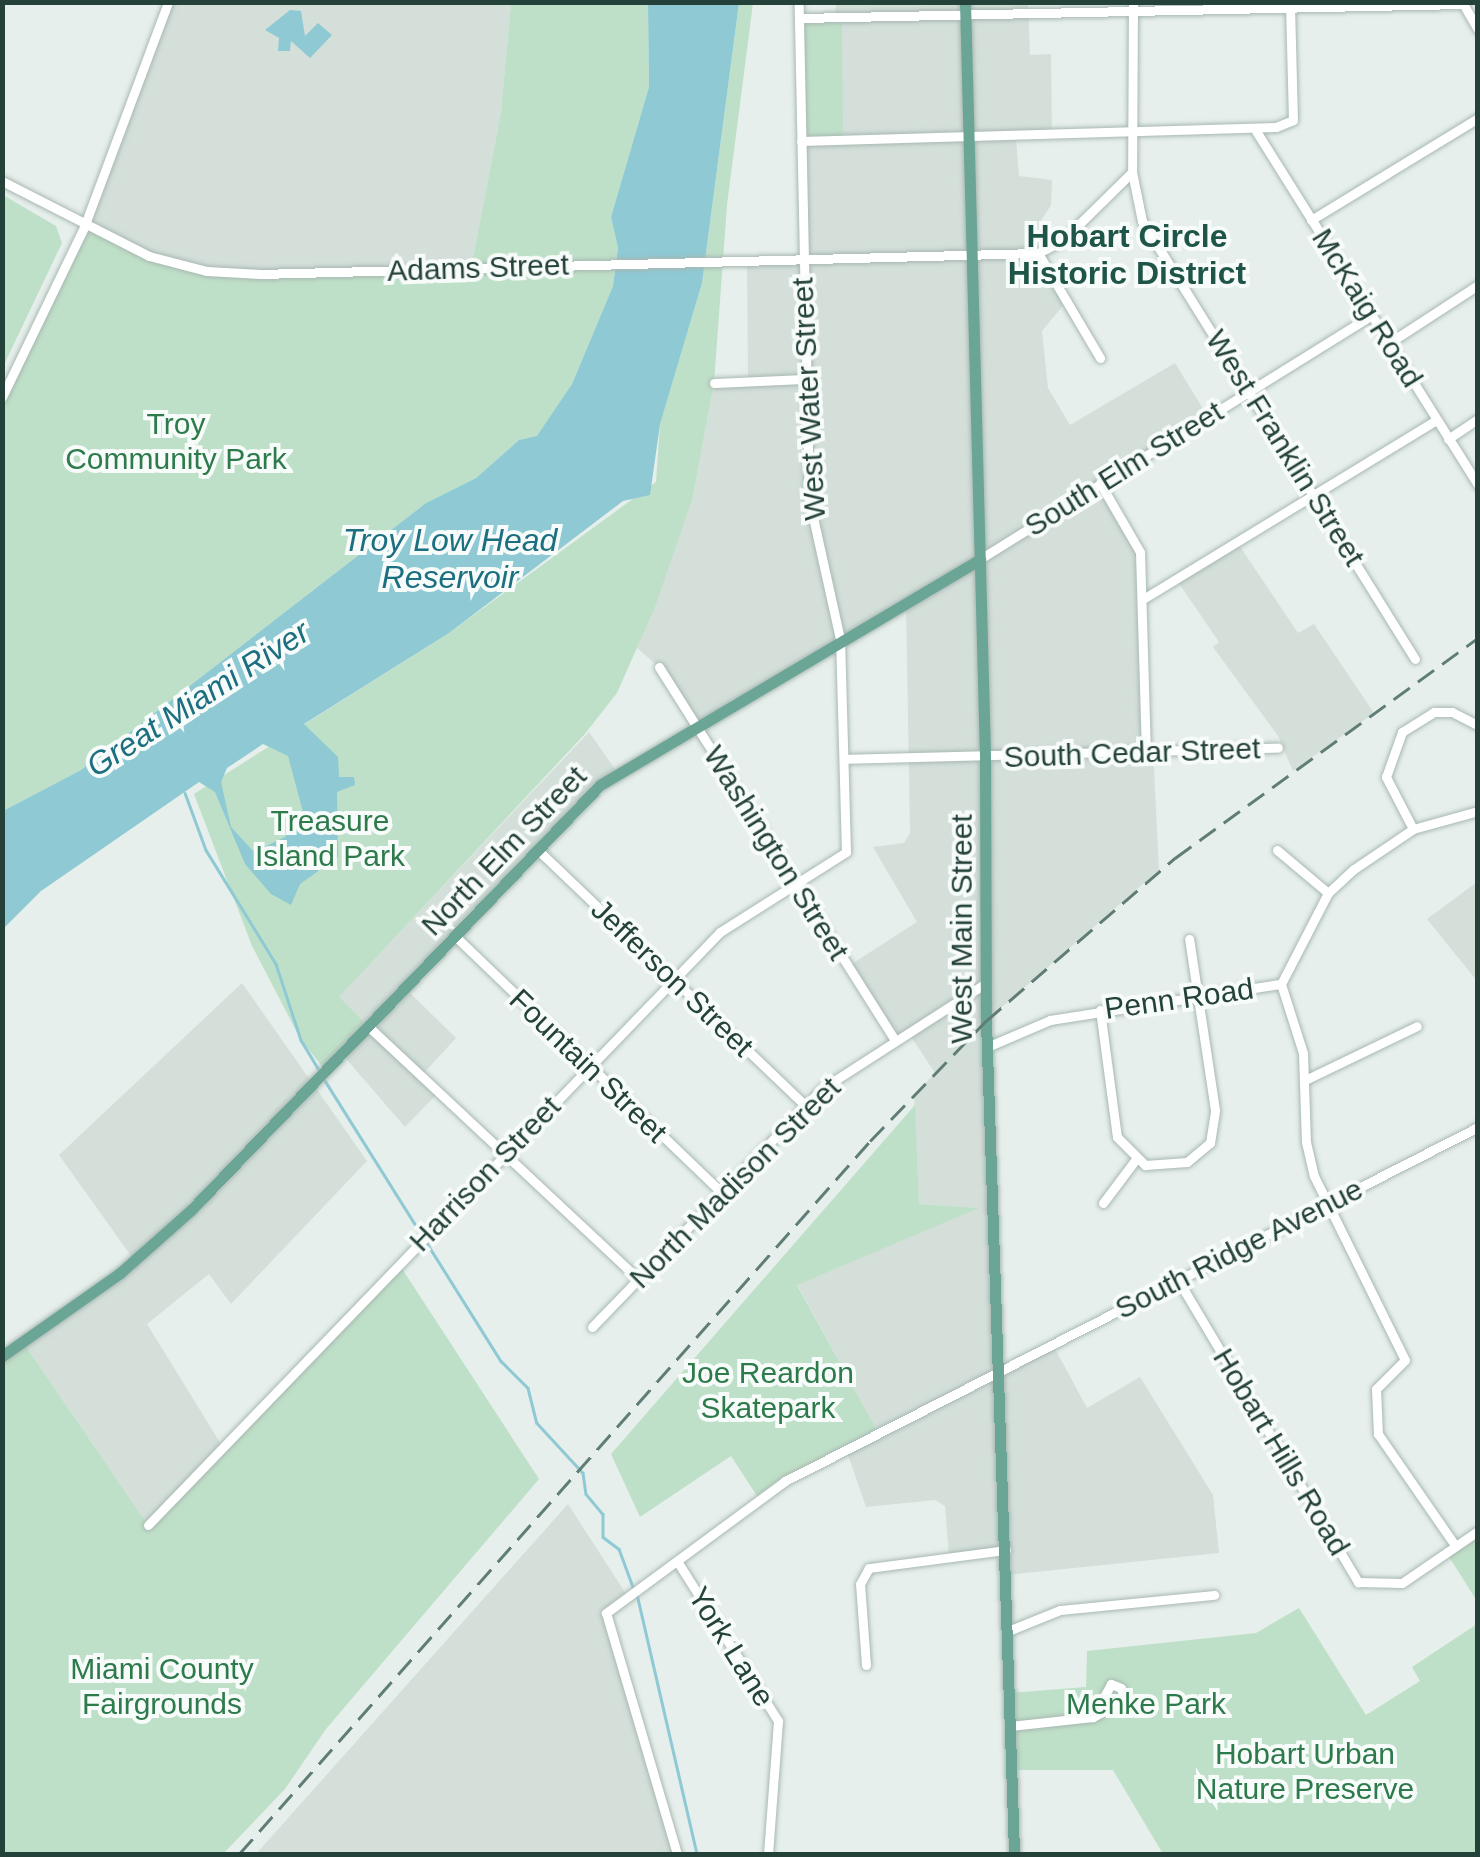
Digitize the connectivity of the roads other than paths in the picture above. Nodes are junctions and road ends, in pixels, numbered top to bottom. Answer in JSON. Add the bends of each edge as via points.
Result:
{"nodes":[{"id":1,"x":168,"y":2,"type":"edge"},
{"id":2,"x":800,"y":2,"type":"edge"},
{"id":3,"x":1462,"y":3,"type":"edge"},
{"id":4,"x":1290,"y":6,"type":"edge"},
{"id":5,"x":1133,"y":7,"type":"edge"},
{"id":6,"x":965,"y":9,"type":"edge"},
{"id":7,"x":800,"y":18,"type":"junction"},
{"id":8,"x":1478,"y":30,"type":"edge"},
{"id":9,"x":1478,"y":118,"type":"edge"},
{"id":10,"x":1256,"y":131,"type":"junction"},
{"id":11,"x":1133,"y":134,"type":"junction"},
{"id":12,"x":970,"y":139,"type":"junction"},
{"id":13,"x":801,"y":141,"type":"junction"},
{"id":14,"x":1132,"y":172,"type":"junction"},
{"id":15,"x":2,"y":182,"type":"edge"},
{"id":16,"x":1311,"y":220,"type":"junction"},
{"id":17,"x":84,"y":226,"type":"junction"},
{"id":18,"x":973,"y":251,"type":"junction"},
{"id":19,"x":1038,"y":253,"type":"junction"},
{"id":20,"x":803,"y":258,"type":"junction"},
{"id":21,"x":1478,"y":285,"type":"edge"},
{"id":22,"x":1372,"y":316,"type":"junction"},
{"id":23,"x":1389,"y":343,"type":"junction"},
{"id":24,"x":1100,"y":358,"type":"dead end"},
{"id":25,"x":806,"y":379,"type":"junction"},
{"id":26,"x":714,"y":383,"type":"dead end"},
{"id":27,"x":1251,"y":391,"type":"junction"},
{"id":28,"x":2,"y":397,"type":"edge"},
{"id":29,"x":1478,"y":419,"type":"edge"},
{"id":30,"x":1436,"y":420,"type":"junction"},
{"id":31,"x":1448,"y":438,"type":"junction"},
{"id":32,"x":1100,"y":482,"type":"junction"},
{"id":33,"x":1478,"y":486,"type":"edge"},
{"id":34,"x":1314,"y":496,"type":"junction"},
{"id":35,"x":980,"y":559,"type":"junction"},
{"id":36,"x":1143,"y":599,"type":"junction"},
{"id":37,"x":840,"y":640,"type":"junction"},
{"id":38,"x":1415,"y":659,"type":"dead end"},
{"id":39,"x":658,"y":667,"type":"dead end"},
{"id":40,"x":1478,"y":725,"type":"edge"},
{"id":41,"x":696,"y":726,"type":"junction"},
{"id":42,"x":1278,"y":748,"type":"dead end"},
{"id":43,"x":1146,"y":749,"type":"junction"},
{"id":44,"x":986,"y":758,"type":"junction"},
{"id":45,"x":844,"y":760,"type":"junction"},
{"id":46,"x":1478,"y":811,"type":"edge"},
{"id":47,"x":1413,"y":829,"type":"junction"},
{"id":48,"x":539,"y":850,"type":"junction"},
{"id":49,"x":1277,"y":850,"type":"dead end"},
{"id":50,"x":846,"y":852,"type":"joint"},
{"id":51,"x":794,"y":884,"type":"junction"},
{"id":52,"x":1328,"y":893,"type":"junction"},
{"id":53,"x":456,"y":937,"type":"junction"},
{"id":54,"x":1189,"y":939,"type":"dead end"},
{"id":55,"x":673,"y":978,"type":"junction"},
{"id":56,"x":986,"y":983,"type":"junction"},
{"id":57,"x":1281,"y":984,"type":"junction"},
{"id":58,"x":1200,"y":995,"type":"junction"},
{"id":59,"x":1100,"y":1010,"type":"junction"},
{"id":60,"x":1417,"y":1026,"type":"dead end"},
{"id":61,"x":369,"y":1027,"type":"junction"},
{"id":62,"x":894,"y":1039,"type":"junction"},
{"id":63,"x":987,"y":1046,"type":"junction"},
{"id":64,"x":588,"y":1067,"type":"junction"},
{"id":65,"x":1306,"y":1080,"type":"junction"},
{"id":66,"x":806,"y":1106,"type":"junction"},
{"id":67,"x":1478,"y":1127,"type":"edge"},
{"id":68,"x":502,"y":1155,"type":"junction"},
{"id":69,"x":1136,"y":1159,"type":"junction"},
{"id":70,"x":722,"y":1193,"type":"junction"},
{"id":71,"x":1103,"y":1203,"type":"dead end"},
{"id":72,"x":1328,"y":1204,"type":"junction"},
{"id":73,"x":637,"y":1278,"type":"junction"},
{"id":74,"x":1178,"y":1280,"type":"junction"},
{"id":75,"x":592,"y":1327,"type":"dead end"},
{"id":76,"x":2,"y":1356,"type":"edge"},
{"id":77,"x":1002,"y":1374,"type":"junction"},
{"id":78,"x":148,"y":1525,"type":"dead end"},
{"id":79,"x":1478,"y":1531,"type":"edge"},
{"id":80,"x":1455,"y":1546,"type":"junction"},
{"id":81,"x":1006,"y":1550,"type":"junction"},
{"id":82,"x":676,"y":1561,"type":"junction"},
{"id":83,"x":1214,"y":1595,"type":"dead end"},
{"id":84,"x":1008,"y":1631,"type":"junction"},
{"id":85,"x":866,"y":1665,"type":"dead end"},
{"id":86,"x":1093,"y":1717,"type":"dead end"},
{"id":87,"x":1010,"y":1726,"type":"junction"},
{"id":88,"x":678,"y":1854,"type":"edge"},
{"id":89,"x":768,"y":1854,"type":"edge"},
{"id":90,"x":1014,"y":1854,"type":"edge"}],
"edges":[{"from":1,"to":17,"type":"street"},
{"from":2,"to":7,"type":"street","name":"West Water Street"},
{"from":3,"to":4,"type":"street"},
{"from":3,"to":8,"type":"street"},
{"from":4,"to":5,"type":"street"},
{"from":4,"to":10,"type":"street","via":[[1294,120]]},
{"from":5,"to":6,"type":"street"},
{"from":5,"to":11,"type":"street","name":"West Franklin Street"},
{"from":6,"to":7,"type":"street"},
{"from":6,"to":12,"type":"main road","name":"West Main Street"},
{"from":7,"to":13,"type":"street","name":"West Water Street"},
{"from":9,"to":16,"type":"street"},
{"from":10,"to":11,"type":"street"},
{"from":10,"to":16,"type":"street","name":"McKaig Road"},
{"from":11,"to":12,"type":"street"},
{"from":11,"to":14,"type":"street","name":"West Franklin Street"},
{"from":12,"to":13,"type":"street"},
{"from":12,"to":18,"type":"main road","name":"West Main Street"},
{"from":13,"to":20,"type":"street","name":"West Water Street"},
{"from":14,"to":19,"type":"street","via":[[1062,241]]},
{"from":14,"to":27,"type":"street","name":"West Franklin Street","via":[[1142,221]]},
{"from":15,"to":17,"type":"street","name":"Adams Street"},
{"from":16,"to":22,"type":"street","name":"McKaig Road"},
{"from":17,"to":20,"type":"street","name":"Adams Street","via":[[164,261],[229,273]]},
{"from":17,"to":28,"type":"street"},
{"from":18,"to":19,"type":"street","name":"Adams Street"},
{"from":18,"to":20,"type":"street","name":"Adams Street"},
{"from":18,"to":35,"type":"main road","name":"West Main Street"},
{"from":19,"to":24,"type":"street"},
{"from":20,"to":25,"type":"street","name":"West Water Street"},
{"from":21,"to":23,"type":"street"},
{"from":22,"to":23,"type":"street","name":"McKaig Road"},
{"from":22,"to":27,"type":"street","name":"South Elm Street"},
{"from":23,"to":30,"type":"street","name":"McKaig Road"},
{"from":25,"to":26,"type":"street"},
{"from":25,"to":37,"type":"street","name":"West Water Street","via":[[809,499]]},
{"from":27,"to":32,"type":"street","name":"South Elm Street"},
{"from":27,"to":34,"type":"street","name":"West Franklin Street"},
{"from":29,"to":31,"type":"street"},
{"from":30,"to":31,"type":"street","name":"McKaig Road"},
{"from":30,"to":34,"type":"street"},
{"from":31,"to":33,"type":"street","name":"McKaig Road"},
{"from":32,"to":35,"type":"street","name":"South Elm Street"},
{"from":32,"to":36,"type":"street","via":[[1140,552]]},
{"from":34,"to":36,"type":"street"},
{"from":34,"to":38,"type":"street","name":"West Franklin Street"},
{"from":35,"to":37,"type":"main road","name":"North Elm Street"},
{"from":35,"to":44,"type":"main road","name":"West Main Street"},
{"from":36,"to":43,"type":"street"},
{"from":37,"to":41,"type":"main road","name":"North Elm Street"},
{"from":37,"to":45,"type":"street","name":"West Water Street"},
{"from":39,"to":41,"type":"street","name":"Washington Street"},
{"from":40,"to":47,"type":"street","via":[[1452,712],[1434,712],[1402,732],[1390,751],[1386,777]]},
{"from":41,"to":48,"type":"main road","name":"North Elm Street","via":[[617,772]]},
{"from":41,"to":51,"type":"street","name":"Washington Street"},
{"from":42,"to":43,"type":"street","name":"South Cedar Street"},
{"from":43,"to":44,"type":"street","name":"South Cedar Street"},
{"from":44,"to":45,"type":"street","name":"South Cedar Street"},
{"from":44,"to":56,"type":"main road","name":"West Main Street"},
{"from":45,"to":50,"type":"street","name":"West Water Street"},
{"from":46,"to":47,"type":"street","name":"Penn Road"},
{"from":47,"to":52,"type":"street","name":"Penn Road"},
{"from":48,"to":53,"type":"main road","name":"North Elm Street"},
{"from":48,"to":55,"type":"street","name":"Jefferson Street"},
{"from":49,"to":52,"type":"street"},
{"from":50,"to":51,"type":"street","name":"Harrison Street"},
{"from":51,"to":55,"type":"street","name":"Harrison Street","via":[[720,932]]},
{"from":51,"to":62,"type":"street","name":"Washington Street"},
{"from":52,"to":57,"type":"street","name":"Penn Road"},
{"from":53,"to":61,"type":"main road","name":"North Elm Street"},
{"from":53,"to":64,"type":"street","name":"Fountain Street"},
{"from":54,"to":58,"type":"street"},
{"from":55,"to":64,"type":"street","name":"Harrison Street"},
{"from":55,"to":66,"type":"street","name":"Jefferson Street"},
{"from":56,"to":62,"type":"street","name":"North Madison Street"},
{"from":56,"to":63,"type":"main road","name":"West Main Street"},
{"from":57,"to":58,"type":"street","name":"Penn Road"},
{"from":57,"to":65,"type":"street"},
{"from":58,"to":59,"type":"street","name":"Penn Road"},
{"from":58,"to":69,"type":"street","via":[[1215,1110],[1210,1143],[1172,1166]]},
{"from":59,"to":63,"type":"street","name":"Penn Road","via":[[1050,1020]]},
{"from":59,"to":69,"type":"street","via":[[1112,1119]]},
{"from":60,"to":65,"type":"street"},
{"from":61,"to":68,"type":"street"},
{"from":61,"to":76,"type":"main road","name":"North Elm Street","via":[[120,1273]]},
{"from":62,"to":66,"type":"street","name":"North Madison Street"},
{"from":63,"to":77,"type":"main road","name":"West Main Street"},
{"from":64,"to":68,"type":"street","name":"Harrison Street"},
{"from":64,"to":70,"type":"street","name":"Fountain Street"},
{"from":65,"to":72,"type":"street","via":[[1306,1142]]},
{"from":66,"to":70,"type":"street","name":"North Madison Street"},
{"from":67,"to":72,"type":"street","name":"South Ridge Avenue"},
{"from":68,"to":73,"type":"street"},
{"from":68,"to":78,"type":"street","name":"Harrison Street"},
{"from":69,"to":71,"type":"street"},
{"from":70,"to":73,"type":"street","name":"North Madison Street"},
{"from":72,"to":74,"type":"street","name":"South Ridge Avenue"},
{"from":72,"to":80,"type":"street","via":[[1404,1360],[1376,1389],[1378,1434]]},
{"from":73,"to":75,"type":"street","name":"North Madison Street"},
{"from":74,"to":77,"type":"street","name":"South Ridge Avenue"},
{"from":74,"to":80,"type":"street","name":"Hobart Hills Road","via":[[1358,1582],[1402,1583]]},
{"from":77,"to":81,"type":"main road","name":"West Main Street"},
{"from":77,"to":82,"type":"street","name":"South Ridge Avenue","via":[[785,1481]]},
{"from":79,"to":80,"type":"street","name":"Hobart Hills Road"},
{"from":81,"to":84,"type":"main road","name":"West Main Street"},
{"from":81,"to":85,"type":"street","via":[[869,1568],[860,1584]]},
{"from":82,"to":88,"type":"street","name":"South Ridge Avenue","via":[[606,1613]]},
{"from":82,"to":89,"type":"street","name":"York Lane","via":[[778,1721]]},
{"from":83,"to":84,"type":"street","via":[[1060,1610]]},
{"from":84,"to":87,"type":"main road","name":"West Main Street"},
{"from":86,"to":87,"type":"street"},
{"from":87,"to":90,"type":"main road","name":"West Main Street"}]}
